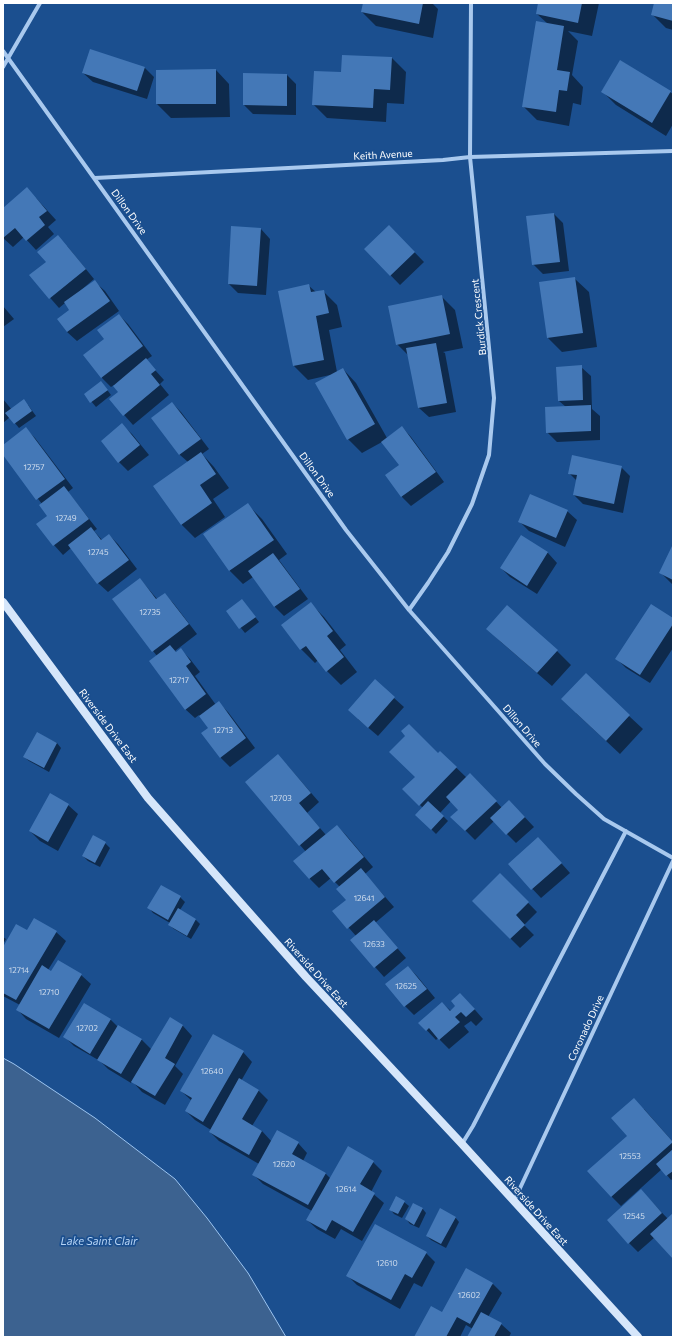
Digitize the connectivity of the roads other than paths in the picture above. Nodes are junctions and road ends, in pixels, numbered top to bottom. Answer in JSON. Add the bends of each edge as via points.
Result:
{"nodes":[{"id":1,"x":40,"y":3,"type":"edge"},
{"id":2,"x":471,"y":3,"type":"edge"},
{"id":3,"x":3,"y":51,"type":"edge"},
{"id":4,"x":8,"y":58,"type":"junction"},
{"id":5,"x":3,"y":67,"type":"edge"},
{"id":6,"x":673,"y":151,"type":"edge"},
{"id":7,"x":470,"y":157,"type":"junction"},
{"id":8,"x":95,"y":178,"type":"junction"},
{"id":9,"x":3,"y":602,"type":"edge"},
{"id":10,"x":409,"y":610,"type":"junction"},
{"id":11,"x":626,"y":831,"type":"junction"},
{"id":12,"x":673,"y":858,"type":"edge"},
{"id":13,"x":673,"y":862,"type":"edge"},
{"id":14,"x":462,"y":1144,"type":"junction"},
{"id":15,"x":514,"y":1202,"type":"junction"},
{"id":16,"x":638,"y":1337,"type":"edge"}],
"edges":[{"from":1,"to":4,"type":"street"},
{"from":2,"to":7,"type":"street","name":"Burdick Crescent"},
{"from":3,"to":4,"type":"street","name":"Dillon Drive"},
{"from":4,"to":5,"type":"street"},
{"from":4,"to":8,"type":"street","name":"Dillon Drive"},
{"from":6,"to":7,"type":"street","name":"Keith Avenue"},
{"from":7,"to":8,"type":"street","name":"Keith Avenue"},
{"from":7,"to":10,"type":"street","name":"Burdick Crescent","via":[[494,398],[489,455],[472,504],[448,552]]},
{"from":8,"to":10,"type":"street","name":"Dillon Drive","via":[[346,530]]},
{"from":9,"to":14,"type":"main road","name":"Riverside Drive East","via":[[148,798],[306,977]]},
{"from":10,"to":11,"type":"street","name":"Dillon Drive","via":[[545,764],[604,819]]},
{"from":11,"to":12,"type":"street","name":"Dillon Drive"},
{"from":11,"to":14,"type":"street"},
{"from":13,"to":15,"type":"street","name":"Coronado Drive"},
{"from":14,"to":15,"type":"main road","name":"Riverside Drive East"},
{"from":15,"to":16,"type":"main road","name":"Riverside Drive East"}]}
